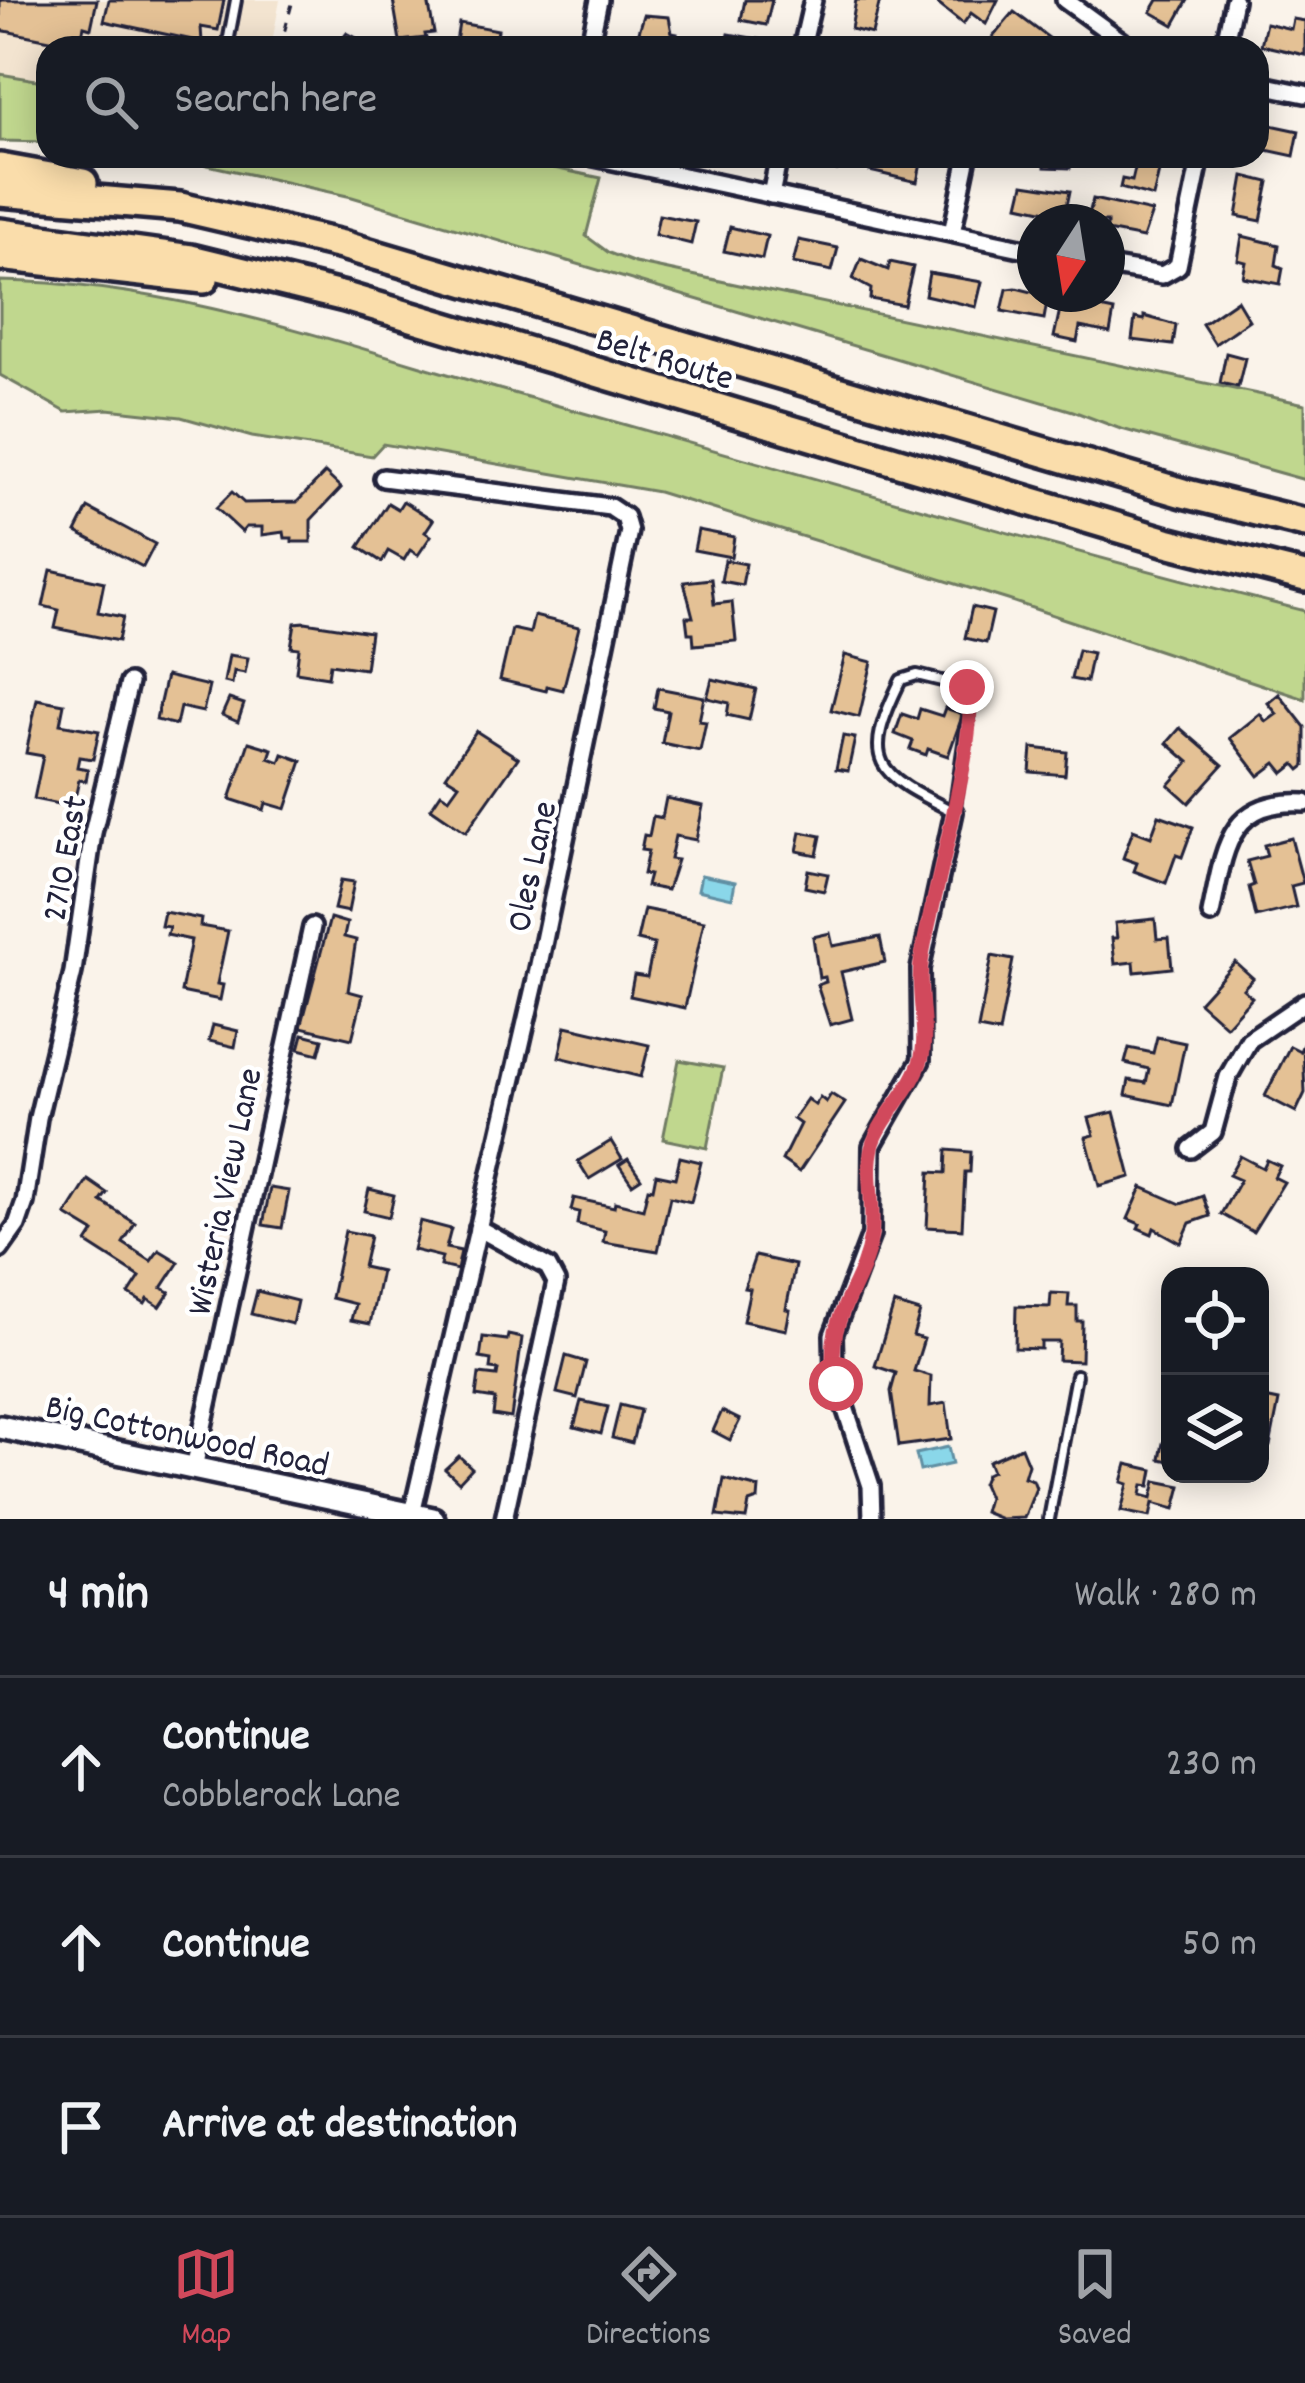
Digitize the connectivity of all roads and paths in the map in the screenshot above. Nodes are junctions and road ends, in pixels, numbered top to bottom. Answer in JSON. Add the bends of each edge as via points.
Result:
{"nodes":[{"id":1,"x":236,"y":0,"type":"edge"},
{"id":2,"x":293,"y":0,"type":"edge"},
{"id":3,"x":599,"y":0,"type":"edge"},
{"id":4,"x":813,"y":0,"type":"edge"},
{"id":5,"x":1065,"y":0,"type":"edge"},
{"id":6,"x":1234,"y":0,"type":"edge"},
{"id":7,"x":229,"y":36,"type":"edge"},
{"id":8,"x":283,"y":36,"type":"edge"},
{"id":9,"x":592,"y":36,"type":"edge"},
{"id":10,"x":805,"y":36,"type":"edge"},
{"id":11,"x":1114,"y":36,"type":"edge"},
{"id":12,"x":1226,"y":36,"type":"edge"},
{"id":13,"x":1269,"y":86,"type":"edge"},
{"id":14,"x":1305,"y":94,"type":"edge"},
{"id":15,"x":0,"y":167,"type":"edge"},
{"id":16,"x":646,"y":168,"type":"edge"},
{"id":17,"x":777,"y":168,"type":"edge"},
{"id":18,"x":966,"y":168,"type":"edge"},
{"id":19,"x":1198,"y":168,"type":"edge"},
{"id":20,"x":0,"y":192,"type":"edge"},
{"id":21,"x":771,"y":195,"type":"junction"},
{"id":22,"x":180,"y":206,"type":"junction"},
{"id":23,"x":0,"y":232,"type":"edge"},
{"id":24,"x":952,"y":233,"type":"junction"},
{"id":25,"x":1017,"y":247,"type":"edge"},
{"id":26,"x":0,"y":256,"type":"edge"},
{"id":27,"x":1125,"y":269,"type":"edge"},
{"id":28,"x":344,"y":297,"type":"junction"},
{"id":29,"x":383,"y":478,"type":"dead end"},
{"id":30,"x":1305,"y":523,"type":"edge"},
{"id":31,"x":1305,"y":577,"type":"edge"},
{"id":32,"x":129,"y":683,"type":"dead end"},
{"id":33,"x":1305,"y":803,"type":"edge"},
{"id":34,"x":954,"y":812,"type":"junction"},
{"id":35,"x":1211,"y":914,"type":"dead end"},
{"id":36,"x":312,"y":927,"type":"dead end"},
{"id":37,"x":1305,"y":1002,"type":"edge"},
{"id":38,"x":1191,"y":1149,"type":"dead end"},
{"id":39,"x":478,"y":1228,"type":"junction"},
{"id":40,"x":0,"y":1249,"type":"edge"},
{"id":41,"x":1076,"y":1375,"type":"dead end"},
{"id":42,"x":0,"y":1427,"type":"edge"},
{"id":43,"x":194,"y":1468,"type":"junction"},
{"id":44,"x":422,"y":1517,"type":"edge"},
{"id":45,"x":504,"y":1519,"type":"edge"},
{"id":46,"x":872,"y":1519,"type":"edge"},
{"id":47,"x":1049,"y":1519,"type":"edge"}],
"edges":[{"from":1,"to":7,"type":"lane"},
{"from":2,"to":8,"type":"path"},
{"from":3,"to":9,"type":"street"},
{"from":4,"to":10,"type":"street"},
{"from":5,"to":11,"type":"street"},
{"from":6,"to":12,"type":"street"},
{"from":13,"to":14,"type":"street"},
{"from":15,"to":22,"type":"highway"},
{"from":16,"to":21,"type":"street"},
{"from":17,"to":21,"type":"street"},
{"from":18,"to":24,"type":"street"},
{"from":19,"to":27,"type":"street","via":[[1178,266],[1162,274]]},
{"from":20,"to":22,"type":"highway","name":"Belt Route"},
{"from":21,"to":24,"type":"street"},
{"from":22,"to":30,"type":"highway","name":"Belt Route","via":[[342,244]]},
{"from":23,"to":28,"type":"highway","name":"Belt Route","via":[[191,259]]},
{"from":24,"to":25,"type":"street"},
{"from":26,"to":28,"type":"highway"},
{"from":28,"to":31,"type":"highway","name":"Belt Route"},
{"from":29,"to":39,"type":"street","name":"Oles Lane","via":[[610,507],[625,517],[628,539]]},
{"from":32,"to":40,"type":"street","name":"2710 East","via":[[22,1215]]},
{"from":33,"to":35,"type":"street","via":[[1269,806],[1238,824]]},
{"from":34,"to":34,"type":"lane","via":[[882,767],[877,737],[901,680],[950,682],[971,695]]},
{"from":34,"to":46,"type":"street","via":[[920,969],[921,1060],[875,1138],[870,1242],[833,1335],[836,1384],[871,1486]]},
{"from":36,"to":43,"type":"street","name":"Wisteria View Lane"},
{"from":37,"to":38,"type":"street","via":[[1250,1040],[1213,1132]]},
{"from":39,"to":44,"type":"street","name":"Oles Lane"},
{"from":39,"to":45,"type":"street","via":[[548,1267],[556,1282]]},
{"from":41,"to":47,"type":"lane"},
{"from":42,"to":43,"type":"main road","name":"Big Cottonwood Road"},
{"from":43,"to":44,"type":"main road","name":"Big Cottonwood Road"}]}
